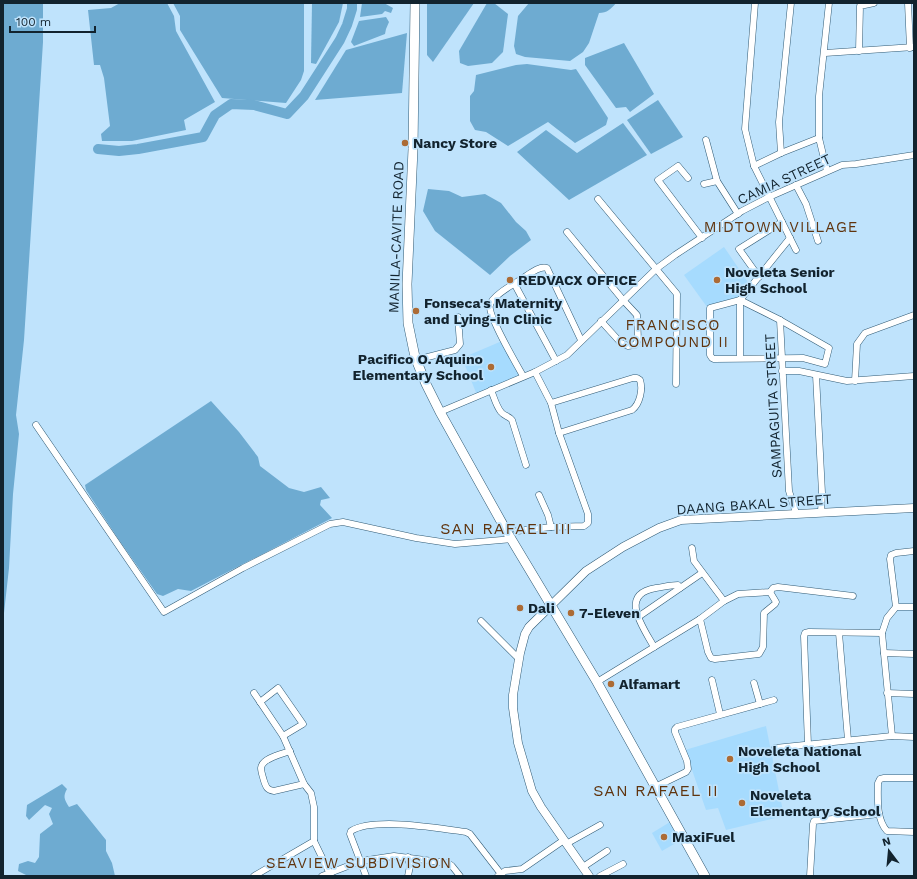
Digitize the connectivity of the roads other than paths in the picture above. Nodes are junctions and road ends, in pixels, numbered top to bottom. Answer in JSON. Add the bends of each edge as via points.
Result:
{"nodes":[{"id":1,"x":415,"y":3,"type":"edge"},
{"id":2,"x":755,"y":3,"type":"edge"},
{"id":3,"x":791,"y":3,"type":"edge"},
{"id":4,"x":830,"y":3,"type":"edge"},
{"id":5,"x":874,"y":3,"type":"edge"},
{"id":6,"x":908,"y":3,"type":"edge"},
{"id":7,"x":912,"y":47,"type":"edge"},
{"id":8,"x":859,"y":51,"type":"junction"},
{"id":9,"x":825,"y":53,"type":"junction"},
{"id":10,"x":819,"y":138,"type":"junction"},
{"id":11,"x":706,"y":140,"type":"dead end"},
{"id":12,"x":781,"y":153,"type":"junction"},
{"id":13,"x":914,"y":155,"type":"edge"},
{"id":14,"x":754,"y":166,"type":"junction"},
{"id":15,"x":827,"y":171,"type":"junction"},
{"id":16,"x":688,"y":178,"type":"dead end"},
{"id":17,"x":717,"y":181,"type":"junction"},
{"id":18,"x":704,"y":184,"type":"dead end"},
{"id":19,"x":796,"y":185,"type":"junction"},
{"id":20,"x":769,"y":197,"type":"junction"},
{"id":21,"x":598,"y":199,"type":"dead end"},
{"id":22,"x":738,"y":214,"type":"junction"},
{"id":23,"x":782,"y":222,"type":"junction"},
{"id":24,"x":567,"y":232,"type":"dead end"},
{"id":25,"x":702,"y":238,"type":"junction"},
{"id":26,"x":790,"y":238,"type":"junction"},
{"id":27,"x":818,"y":241,"type":"dead end"},
{"id":28,"x":796,"y":250,"type":"dead end"},
{"id":29,"x":656,"y":268,"type":"junction"},
{"id":30,"x":759,"y":277,"type":"junction"},
{"id":31,"x":514,"y":283,"type":"junction"},
{"id":32,"x":623,"y":300,"type":"junction"},
{"id":33,"x":740,"y":300,"type":"junction"},
{"id":34,"x":914,"y":315,"type":"edge"},
{"id":35,"x":458,"y":317,"type":"dead end"},
{"id":36,"x":780,"y":320,"type":"junction"},
{"id":37,"x":601,"y":321,"type":"junction"},
{"id":38,"x":581,"y":340,"type":"junction"},
{"id":39,"x":740,"y":358,"type":"junction"},
{"id":40,"x":782,"y":358,"type":"junction"},
{"id":41,"x":416,"y":360,"type":"junction"},
{"id":42,"x":556,"y":361,"type":"junction"},
{"id":43,"x":782,"y":371,"type":"junction"},
{"id":44,"x":535,"y":372,"type":"junction"},
{"id":45,"x":816,"y":375,"type":"junction"},
{"id":46,"x":523,"y":376,"type":"junction"},
{"id":47,"x":914,"y":376,"type":"edge"},
{"id":48,"x":855,"y":381,"type":"junction"},
{"id":49,"x":676,"y":384,"type":"dead end"},
{"id":50,"x":491,"y":390,"type":"junction"},
{"id":51,"x":551,"y":403,"type":"junction"},
{"id":52,"x":440,"y":412,"type":"junction"},
{"id":53,"x":36,"y":425,"type":"dead end"},
{"id":54,"x":559,"y":433,"type":"junction"},
{"id":55,"x":526,"y":465,"type":"dead end"},
{"id":56,"x":539,"y":495,"type":"dead end"},
{"id":57,"x":914,"y":508,"type":"edge"},
{"id":58,"x":821,"y":512,"type":"junction"},
{"id":59,"x":796,"y":513,"type":"junction"},
{"id":60,"x":551,"y":527,"type":"junction"},
{"id":61,"x":517,"y":531,"type":"dead end"},
{"id":62,"x":510,"y":534,"type":"junction"},
{"id":63,"x":692,"y":548,"type":"dead end"},
{"id":64,"x":914,"y":551,"type":"edge"},
{"id":65,"x":702,"y":573,"type":"junction"},
{"id":66,"x":680,"y":588,"type":"junction"},
{"id":67,"x":770,"y":592,"type":"junction"},
{"id":68,"x":853,"y":596,"type":"dead end"},
{"id":69,"x":724,"y":601,"type":"junction"},
{"id":70,"x":551,"y":607,"type":"junction"},
{"id":71,"x":896,"y":607,"type":"junction"},
{"id":72,"x":914,"y":607,"type":"edge"},
{"id":73,"x":638,"y":617,"type":"junction"},
{"id":74,"x":700,"y":619,"type":"junction"},
{"id":75,"x":481,"y":621,"type":"dead end"},
{"id":76,"x":882,"y":632,"type":"junction"},
{"id":77,"x":839,"y":633,"type":"junction"},
{"id":78,"x":654,"y":647,"type":"junction"},
{"id":79,"x":884,"y":653,"type":"junction"},
{"id":80,"x":914,"y":654,"type":"edge"},
{"id":81,"x":519,"y":659,"type":"junction"},
{"id":82,"x":712,"y":680,"type":"dead end"},
{"id":83,"x":597,"y":682,"type":"junction"},
{"id":84,"x":754,"y":682,"type":"dead end"},
{"id":85,"x":254,"y":693,"type":"dead end"},
{"id":86,"x":887,"y":693,"type":"junction"},
{"id":87,"x":914,"y":694,"type":"edge"},
{"id":88,"x":774,"y":700,"type":"dead end"},
{"id":89,"x":260,"y":702,"type":"junction"},
{"id":90,"x":760,"y":704,"type":"junction"},
{"id":91,"x":720,"y":714,"type":"junction"},
{"id":92,"x":283,"y":736,"type":"junction"},
{"id":93,"x":892,"y":736,"type":"junction"},
{"id":94,"x":914,"y":737,"type":"edge"},
{"id":95,"x":848,"y":740,"type":"junction"},
{"id":96,"x":808,"y":745,"type":"junction"},
{"id":97,"x":775,"y":748,"type":"dead end"},
{"id":98,"x":290,"y":751,"type":"junction"},
{"id":99,"x":914,"y":778,"type":"edge"},
{"id":100,"x":304,"y":784,"type":"junction"},
{"id":101,"x":655,"y":787,"type":"junction"},
{"id":102,"x":879,"y":814,"type":"junction"},
{"id":103,"x":600,"y":825,"type":"dead end"},
{"id":104,"x":914,"y":832,"type":"edge"},
{"id":105,"x":314,"y":841,"type":"junction"},
{"id":106,"x":565,"y":842,"type":"junction"},
{"id":107,"x":607,"y":850,"type":"dead end"},
{"id":108,"x":408,"y":857,"type":"junction"},
{"id":109,"x":361,"y":861,"type":"junction"},
{"id":110,"x":623,"y":864,"type":"dead end"},
{"id":111,"x":582,"y":866,"type":"junction"},
{"id":112,"x":330,"y":874,"type":"edge"},
{"id":113,"x":500,"y":875,"type":"edge"},
{"id":114,"x":254,"y":876,"type":"edge"},
{"id":115,"x":322,"y":876,"type":"edge"},
{"id":116,"x":366,"y":876,"type":"edge"},
{"id":117,"x":408,"y":876,"type":"edge"},
{"id":118,"x":460,"y":876,"type":"edge"},
{"id":119,"x":589,"y":876,"type":"edge"},
{"id":120,"x":600,"y":876,"type":"edge"},
{"id":121,"x":705,"y":876,"type":"edge"},
{"id":122,"x":810,"y":876,"type":"edge"}],
"edges":[{"from":1,"to":41,"type":"main road","name":"MANILA-CAVITE ROAD","via":[[413,149],[407,284],[408,323]]},
{"from":2,"to":14,"type":"street","via":[[745,130]]},
{"from":3,"to":12,"type":"street","via":[[779,122]]},
{"from":4,"to":9,"type":"street"},
{"from":5,"to":8,"type":"street","via":[[860,6]]},
{"from":6,"to":7,"type":"street"},
{"from":7,"to":8,"type":"street"},
{"from":8,"to":9,"type":"street"},
{"from":9,"to":10,"type":"street","via":[[819,96]]},
{"from":10,"to":12,"type":"street"},
{"from":10,"to":15,"type":"street"},
{"from":11,"to":17,"type":"street"},
{"from":12,"to":14,"type":"street"},
{"from":13,"to":15,"type":"street","name":"CAMIA STREET","via":[[842,165]]},
{"from":14,"to":20,"type":"street"},
{"from":15,"to":19,"type":"street","name":"CAMIA STREET"},
{"from":16,"to":25,"type":"street","via":[[678,166],[658,180]]},
{"from":17,"to":18,"type":"street"},
{"from":17,"to":22,"type":"street"},
{"from":19,"to":20,"type":"street","name":"CAMIA STREET"},
{"from":19,"to":27,"type":"street","via":[[806,204]]},
{"from":20,"to":22,"type":"street","name":"CAMIA STREET"},
{"from":20,"to":23,"type":"street"},
{"from":21,"to":29,"type":"street"},
{"from":22,"to":25,"type":"street","name":"CAMIA STREET"},
{"from":23,"to":26,"type":"street"},
{"from":23,"to":30,"type":"street","via":[[739,249]]},
{"from":24,"to":32,"type":"street"},
{"from":25,"to":29,"type":"street","name":"CAMIA STREET"},
{"from":26,"to":28,"type":"street"},
{"from":26,"to":30,"type":"street"},
{"from":29,"to":32,"type":"street","name":"CAMIA STREET"},
{"from":29,"to":49,"type":"street","via":[[677,294]]},
{"from":30,"to":33,"type":"street"},
{"from":31,"to":38,"type":"street","via":[[541,267],[547,268]]},
{"from":31,"to":42,"type":"street"},
{"from":31,"to":46,"type":"street","via":[[490,303],[489,308]]},
{"from":32,"to":37,"type":"street","name":"CAMIA STREET"},
{"from":32,"to":37,"type":"street","via":[[637,315],[638,340],[635,345],[620,343]]},
{"from":33,"to":36,"type":"street"},
{"from":33,"to":39,"type":"street"},
{"from":33,"to":39,"type":"street","via":[[710,308],[710,355],[714,359]]},
{"from":34,"to":48,"type":"street","via":[[865,333],[857,344]]},
{"from":35,"to":41,"type":"street","via":[[460,344],[455,350]]},
{"from":36,"to":40,"type":"street","name":"SAMPAGUITA STREET"},
{"from":36,"to":40,"type":"street","via":[[829,348],[825,364],[803,358]]},
{"from":37,"to":38,"type":"street","name":"CAMIA STREET"},
{"from":38,"to":42,"type":"street","name":"CAMIA STREET","via":[[567,355]]},
{"from":39,"to":40,"type":"street"},
{"from":40,"to":43,"type":"street","name":"SAMPAGUITA STREET"},
{"from":41,"to":52,"type":"main road","name":"MANILA-CAVITE ROAD"},
{"from":42,"to":44,"type":"street","name":"CAMIA STREET"},
{"from":43,"to":45,"type":"street"},
{"from":43,"to":59,"type":"street","name":"SAMPAGUITA STREET","via":[[789,491]]},
{"from":44,"to":46,"type":"street","name":"CAMIA STREET"},
{"from":44,"to":51,"type":"street"},
{"from":45,"to":48,"type":"street"},
{"from":45,"to":58,"type":"street"},
{"from":46,"to":50,"type":"street","name":"CAMIA STREET"},
{"from":47,"to":48,"type":"street"},
{"from":50,"to":52,"type":"street","name":"CAMIA STREET"},
{"from":50,"to":55,"type":"street","via":[[500,411],[512,420]]},
{"from":51,"to":54,"type":"street"},
{"from":51,"to":54,"type":"street","via":[[633,378],[640,380],[642,389],[632,410]]},
{"from":52,"to":62,"type":"main road","name":"MANILA-CAVITE ROAD"},
{"from":53,"to":62,"type":"street","via":[[164,612],[330,524],[343,522],[455,544]]},
{"from":54,"to":60,"type":"street","via":[[588,514],[588,523],[584,526]]},
{"from":56,"to":60,"type":"street"},
{"from":57,"to":58,"type":"street","name":"DAANG BAKAL STREET"},
{"from":58,"to":59,"type":"street","name":"DAANG BAKAL STREET"},
{"from":59,"to":70,"type":"street","name":"DAANG BAKAL STREET","via":[[676,521],[596,564]]},
{"from":60,"to":61,"type":"street"},
{"from":62,"to":70,"type":"main road","name":"MANILA-CAVITE ROAD"},
{"from":63,"to":65,"type":"street","via":[[694,561]]},
{"from":64,"to":71,"type":"street","via":[[891,555]]},
{"from":65,"to":66,"type":"street"},
{"from":65,"to":69,"type":"street"},
{"from":66,"to":73,"type":"street"},
{"from":66,"to":73,"type":"street","via":[[673,585],[644,591],[635,606]]},
{"from":67,"to":68,"type":"street","via":[[772,588],[778,587]]},
{"from":67,"to":69,"type":"street","via":[[738,594]]},
{"from":67,"to":74,"type":"street","via":[[776,602],[764,613],[762,648],[759,654],[711,658]]},
{"from":69,"to":74,"type":"street"},
{"from":70,"to":81,"type":"street","name":"DAANG BAKAL STREET","via":[[529,627]]},
{"from":70,"to":83,"type":"main road","name":"MANILA-CAVITE ROAD"},
{"from":71,"to":72,"type":"street"},
{"from":71,"to":76,"type":"street","via":[[887,618]]},
{"from":73,"to":78,"type":"street"},
{"from":74,"to":78,"type":"street"},
{"from":75,"to":81,"type":"street"},
{"from":76,"to":77,"type":"street"},
{"from":76,"to":79,"type":"street"},
{"from":77,"to":95,"type":"street"},
{"from":77,"to":96,"type":"street","via":[[809,632],[804,636]]},
{"from":78,"to":83,"type":"street"},
{"from":79,"to":80,"type":"street"},
{"from":79,"to":86,"type":"street"},
{"from":81,"to":106,"type":"street","name":"DAANG BAKAL STREET","via":[[513,695],[518,743],[535,797]]},
{"from":82,"to":91,"type":"street"},
{"from":83,"to":101,"type":"main road","name":"MANILA-CAVITE ROAD"},
{"from":84,"to":90,"type":"street"},
{"from":85,"to":89,"type":"street"},
{"from":86,"to":87,"type":"street"},
{"from":86,"to":93,"type":"street"},
{"from":88,"to":90,"type":"street"},
{"from":89,"to":92,"type":"street"},
{"from":89,"to":92,"type":"street","via":[[278,688],[295,712],[303,724]]},
{"from":90,"to":91,"type":"street"},
{"from":91,"to":101,"type":"street","via":[[677,726],[675,729],[688,769]]},
{"from":92,"to":98,"type":"street"},
{"from":93,"to":94,"type":"street"},
{"from":93,"to":95,"type":"street"},
{"from":95,"to":96,"type":"street"},
{"from":96,"to":97,"type":"street"},
{"from":98,"to":100,"type":"street"},
{"from":98,"to":100,"type":"street","via":[[267,759],[262,764],[266,788],[274,791]]},
{"from":99,"to":102,"type":"street","via":[[880,779]]},
{"from":100,"to":105,"type":"street","via":[[313,799]]},
{"from":101,"to":121,"type":"main road","name":"MANILA-CAVITE ROAD"},
{"from":102,"to":104,"type":"street","via":[[887,831]]},
{"from":102,"to":122,"type":"street","via":[[814,821]]},
{"from":103,"to":106,"type":"street"},
{"from":105,"to":112,"type":"street"},
{"from":105,"to":114,"type":"street"},
{"from":106,"to":111,"type":"street","name":"DAANG BAKAL STREET"},
{"from":106,"to":113,"type":"street","via":[[522,869]]},
{"from":107,"to":111,"type":"street"},
{"from":108,"to":109,"type":"street","via":[[394,856]]},
{"from":108,"to":117,"type":"street"},
{"from":108,"to":118,"type":"street","via":[[448,863]]},
{"from":109,"to":112,"type":"street"},
{"from":109,"to":113,"type":"street","via":[[351,838],[350,832],[354,829],[378,824],[414,826],[470,834]]},
{"from":109,"to":116,"type":"street"},
{"from":110,"to":120,"type":"street"},
{"from":111,"to":119,"type":"street","name":"DAANG BAKAL STREET"},
{"from":112,"to":115,"type":"street"}]}
